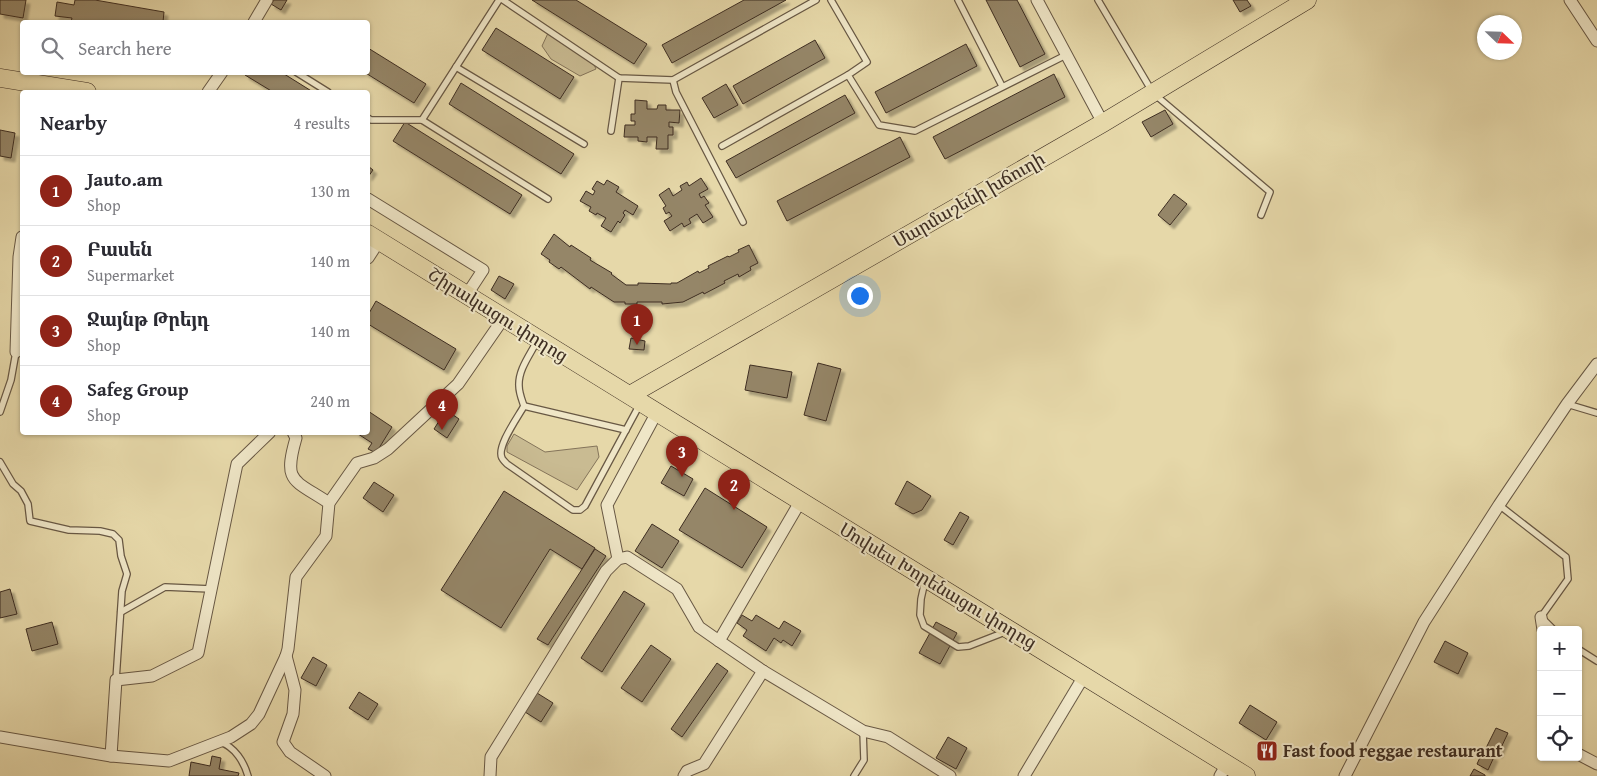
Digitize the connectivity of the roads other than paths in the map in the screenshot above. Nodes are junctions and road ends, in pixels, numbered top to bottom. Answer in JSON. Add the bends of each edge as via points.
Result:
{"nodes":[{"id":1,"x":267,"y":0,"type":"edge"},
{"id":2,"x":499,"y":0,"type":"edge"},
{"id":3,"x":503,"y":0,"type":"edge"},
{"id":4,"x":816,"y":0,"type":"edge"},
{"id":5,"x":830,"y":0,"type":"edge"},
{"id":6,"x":958,"y":0,"type":"edge"},
{"id":7,"x":1037,"y":0,"type":"edge"},
{"id":8,"x":1098,"y":0,"type":"edge"},
{"id":9,"x":1307,"y":0,"type":"edge"},
{"id":10,"x":1570,"y":0,"type":"edge"},
{"id":11,"x":255,"y":20,"type":"edge"},
{"id":12,"x":1597,"y":41,"type":"edge"},
{"id":13,"x":1066,"y":55,"type":"junction"},
{"id":14,"x":456,"y":67,"type":"junction"},
{"id":15,"x":220,"y":75,"type":"edge"},
{"id":16,"x":301,"y":75,"type":"edge"},
{"id":17,"x":848,"y":75,"type":"junction"},
{"id":18,"x":0,"y":78,"type":"edge"},
{"id":19,"x":619,"y":78,"type":"junction"},
{"id":20,"x":673,"y":80,"type":"junction"},
{"id":21,"x":1002,"y":86,"type":"junction"},
{"id":22,"x":46,"y":89,"type":"edge"},
{"id":23,"x":60,"y":90,"type":"edge"},
{"id":24,"x":209,"y":90,"type":"edge"},
{"id":25,"x":325,"y":90,"type":"edge"},
{"id":26,"x":1153,"y":93,"type":"junction"},
{"id":27,"x":370,"y":119,"type":"edge"},
{"id":28,"x":422,"y":120,"type":"junction"},
{"id":29,"x":1103,"y":123,"type":"junction"},
{"id":30,"x":611,"y":131,"type":"dead end"},
{"id":31,"x":584,"y":144,"type":"dead end"},
{"id":32,"x":722,"y":146,"type":"dead end"},
{"id":33,"x":548,"y":199,"type":"dead end"},
{"id":34,"x":370,"y":200,"type":"edge"},
{"id":35,"x":1261,"y":215,"type":"dead end"},
{"id":36,"x":743,"y":222,"type":"dead end"},
{"id":37,"x":373,"y":237,"type":"edge"},
{"id":38,"x":20,"y":250,"type":"edge"},
{"id":39,"x":370,"y":250,"type":"edge"},
{"id":40,"x":466,"y":296,"type":"junction"},
{"id":41,"x":503,"y":319,"type":"junction"},
{"id":42,"x":538,"y":340,"type":"junction"},
{"id":43,"x":19,"y":352,"type":"edge"},
{"id":44,"x":1597,"y":364,"type":"edge"},
{"id":45,"x":635,"y":399,"type":"junction"},
{"id":46,"x":1568,"y":404,"type":"junction"},
{"id":47,"x":524,"y":406,"type":"junction"},
{"id":48,"x":0,"y":412,"type":"edge"},
{"id":49,"x":657,"y":412,"type":"junction"},
{"id":50,"x":1597,"y":413,"type":"edge"},
{"id":51,"x":626,"y":430,"type":"junction"},
{"id":52,"x":267,"y":435,"type":"edge"},
{"id":53,"x":294,"y":435,"type":"edge"},
{"id":54,"x":0,"y":462,"type":"edge"},
{"id":55,"x":800,"y":502,"type":"junction"},
{"id":56,"x":329,"y":503,"type":"junction"},
{"id":57,"x":1499,"y":505,"type":"junction"},
{"id":58,"x":618,"y":558,"type":"junction"},
{"id":59,"x":926,"y":579,"type":"junction"},
{"id":60,"x":211,"y":589,"type":"junction"},
{"id":61,"x":121,"y":612,"type":"junction"},
{"id":62,"x":1541,"y":617,"type":"junction"},
{"id":63,"x":1542,"y":626,"type":"edge"},
{"id":64,"x":1550,"y":626,"type":"edge"},
{"id":65,"x":1010,"y":630,"type":"junction"},
{"id":66,"x":720,"y":641,"type":"junction"},
{"id":67,"x":1582,"y":652,"type":"edge"},
{"id":68,"x":286,"y":656,"type":"junction"},
{"id":69,"x":1597,"y":661,"type":"edge"},
{"id":70,"x":763,"y":671,"type":"junction"},
{"id":71,"x":1084,"y":676,"type":"junction"},
{"id":72,"x":116,"y":680,"type":"junction"},
{"id":73,"x":863,"y":731,"type":"junction"},
{"id":74,"x":0,"y":737,"type":"edge"},
{"id":75,"x":218,"y":742,"type":"junction"},
{"id":76,"x":111,"y":756,"type":"junction"},
{"id":77,"x":1582,"y":756,"type":"edge"},
{"id":78,"x":1597,"y":764,"type":"edge"},
{"id":79,"x":1223,"y":770,"type":"edge"},
{"id":80,"x":248,"y":776,"type":"edge"},
{"id":81,"x":325,"y":776,"type":"edge"},
{"id":82,"x":490,"y":776,"type":"edge"},
{"id":83,"x":684,"y":776,"type":"edge"},
{"id":84,"x":854,"y":776,"type":"edge"},
{"id":85,"x":950,"y":776,"type":"edge"},
{"id":86,"x":1024,"y":776,"type":"edge"},
{"id":87,"x":1246,"y":776,"type":"edge"},
{"id":88,"x":1345,"y":776,"type":"edge"}],
"edges":[{"from":1,"to":11,"type":"street"},
{"from":2,"to":14,"type":"lane"},
{"from":3,"to":19,"type":"lane"},
{"from":4,"to":20,"type":"lane"},
{"from":5,"to":17,"type":"lane","via":[[867,62]]},
{"from":6,"to":21,"type":"lane"},
{"from":7,"to":13,"type":"street"},
{"from":8,"to":26,"type":"lane"},
{"from":9,"to":26,"type":"main road","name":"Մարմաշենի խճուղի"},
{"from":10,"to":12,"type":"street"},
{"from":13,"to":21,"type":"lane"},
{"from":13,"to":29,"type":"street"},
{"from":14,"to":28,"type":"lane"},
{"from":14,"to":31,"type":"lane"},
{"from":15,"to":24,"type":"street"},
{"from":16,"to":25,"type":"lane"},
{"from":17,"to":21,"type":"lane","via":[[879,126],[916,131]]},
{"from":17,"to":32,"type":"lane"},
{"from":18,"to":22,"type":"main road"},
{"from":19,"to":20,"type":"lane"},
{"from":19,"to":30,"type":"lane"},
{"from":20,"to":36,"type":"lane","via":[[676,92]]},
{"from":22,"to":23,"type":"main road"},
{"from":26,"to":29,"type":"main road","name":"Մարմաշենի խճուղի"},
{"from":26,"to":35,"type":"lane","via":[[1270,192]]},
{"from":27,"to":28,"type":"lane"},
{"from":28,"to":33,"type":"lane"},
{"from":29,"to":45,"type":"main road","name":"Մարմաշենի խճուղի"},
{"from":34,"to":40,"type":"street","via":[[483,270]]},
{"from":37,"to":39,"type":"street"},
{"from":37,"to":40,"type":"main road","name":"Շիրակացու փողոց"},
{"from":38,"to":43,"type":"street"},
{"from":40,"to":41,"type":"main road","name":"Շիրակացու փողոց"},
{"from":41,"to":42,"type":"main road","name":"Շիրակացու փողոց"},
{"from":41,"to":56,"type":"street","via":[[458,384],[388,449],[357,463]]},
{"from":42,"to":45,"type":"main road","name":"Շիրակացու փողոց"},
{"from":42,"to":47,"type":"lane","via":[[520,375]]},
{"from":43,"to":48,"type":"lane"},
{"from":44,"to":46,"type":"street"},
{"from":45,"to":49,"type":"main road","name":"Մովսես Խորենացու փողոց"},
{"from":45,"to":51,"type":"lane"},
{"from":46,"to":50,"type":"lane"},
{"from":46,"to":57,"type":"street"},
{"from":47,"to":51,"type":"lane"},
{"from":47,"to":51,"type":"lane","via":[[502,444],[502,458],[573,510],[585,506]]},
{"from":49,"to":55,"type":"main road","name":"Մովսես Խորենացու փողոց"},
{"from":49,"to":58,"type":"street","via":[[607,505]]},
{"from":52,"to":60,"type":"street","via":[[237,464]]},
{"from":53,"to":56,"type":"street","via":[[290,472],[295,480]]},
{"from":54,"to":61,"type":"lane","via":[[28,504],[30,521],[69,530],[100,531],[113,534],[119,540],[127,574]]},
{"from":55,"to":59,"type":"main road","name":"Մովսես Խորենացու փողոց"},
{"from":55,"to":66,"type":"street"},
{"from":56,"to":68,"type":"street","via":[[326,536],[296,577]]},
{"from":57,"to":62,"type":"lane","via":[[1566,558],[1568,579]]},
{"from":57,"to":88,"type":"street","via":[[1424,622]]},
{"from":58,"to":66,"type":"street","via":[[626,557],[677,589],[699,627]]},
{"from":58,"to":82,"type":"street","via":[[606,571],[491,757]]},
{"from":59,"to":65,"type":"main road","name":"Մովսես Խորենացու փողոց"},
{"from":59,"to":65,"type":"lane","via":[[920,615],[924,626],[958,647]]},
{"from":60,"to":61,"type":"lane","via":[[166,587]]},
{"from":60,"to":72,"type":"street","via":[[198,653],[152,676]]},
{"from":61,"to":72,"type":"lane"},
{"from":62,"to":63,"type":"street"},
{"from":62,"to":64,"type":"lane"},
{"from":65,"to":71,"type":"main road","name":"Մովսես Խորենացու փողոց"},
{"from":66,"to":70,"type":"street"},
{"from":67,"to":69,"type":"lane"},
{"from":68,"to":75,"type":"street","via":[[259,714],[243,730]]},
{"from":68,"to":81,"type":"street","via":[[295,690],[293,714],[283,742],[290,752]]},
{"from":70,"to":73,"type":"street"},
{"from":70,"to":83,"type":"street","via":[[704,764],[687,771]]},
{"from":71,"to":79,"type":"main road","name":"Մովսես Խորենացու փողոց"},
{"from":71,"to":86,"type":"street"},
{"from":72,"to":76,"type":"street"},
{"from":73,"to":84,"type":"lane","via":[[864,760]]},
{"from":73,"to":85,"type":"street","via":[[888,737]]},
{"from":74,"to":76,"type":"street"},
{"from":75,"to":76,"type":"street","via":[[169,761]]},
{"from":75,"to":80,"type":"lane","via":[[234,750]]},
{"from":77,"to":78,"type":"street"},
{"from":79,"to":87,"type":"main road","name":"Մովսես Խորենացու փողոց"}]}
